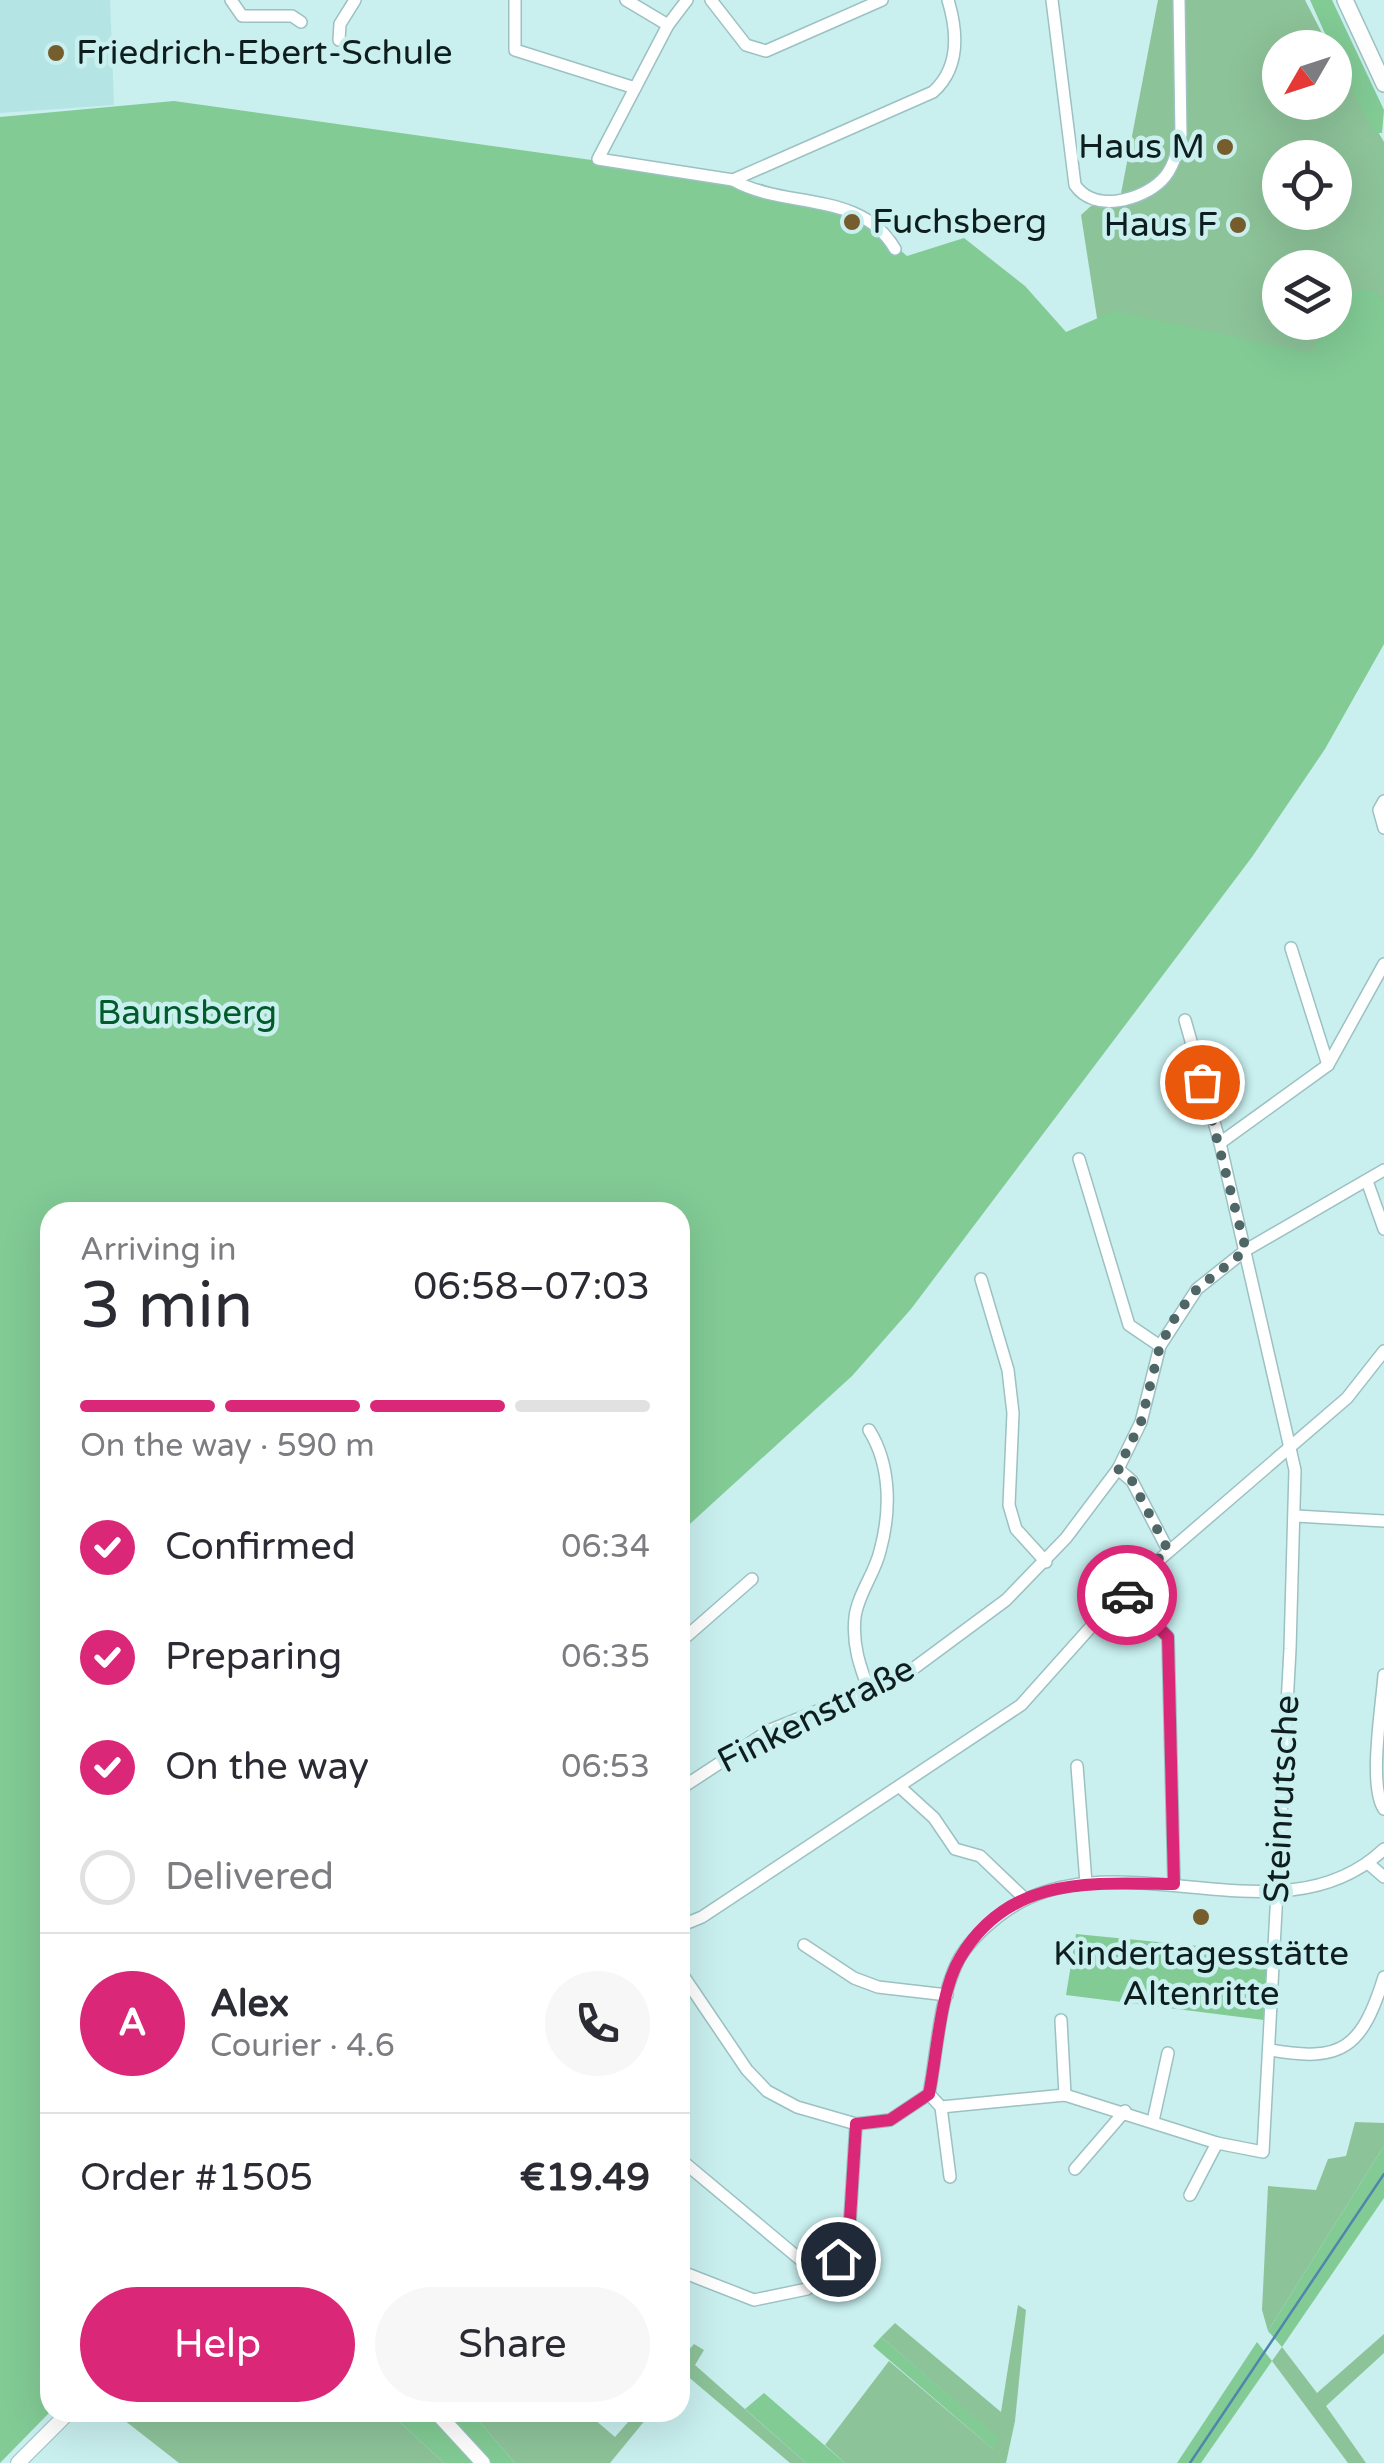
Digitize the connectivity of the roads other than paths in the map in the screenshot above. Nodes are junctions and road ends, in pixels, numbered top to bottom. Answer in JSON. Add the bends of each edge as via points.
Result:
{"nodes":[{"id":1,"x":232,"y":0,"type":"edge"},
{"id":2,"x":355,"y":0,"type":"edge"},
{"id":3,"x":514,"y":0,"type":"edge"},
{"id":4,"x":626,"y":0,"type":"edge"},
{"id":5,"x":687,"y":0,"type":"edge"},
{"id":6,"x":711,"y":0,"type":"edge"},
{"id":7,"x":882,"y":0,"type":"edge"},
{"id":8,"x":948,"y":0,"type":"edge"},
{"id":9,"x":1052,"y":0,"type":"edge"},
{"id":10,"x":1179,"y":0,"type":"edge"},
{"id":11,"x":1345,"y":0,"type":"edge"},
{"id":12,"x":301,"y":22,"type":"dead end"},
{"id":13,"x":668,"y":25,"type":"junction"},
{"id":14,"x":339,"y":40,"type":"dead end"},
{"id":15,"x":1384,"y":84,"type":"edge"},
{"id":16,"x":635,"y":88,"type":"junction"},
{"id":17,"x":733,"y":180,"type":"junction"},
{"id":18,"x":895,"y":249,"type":"dead end"},
{"id":19,"x":1384,"y":801,"type":"edge"},
{"id":20,"x":1384,"y":828,"type":"edge"},
{"id":21,"x":1291,"y":948,"type":"dead end"},
{"id":22,"x":1384,"y":964,"type":"edge"},
{"id":23,"x":1185,"y":1020,"type":"dead end"},
{"id":24,"x":1328,"y":1065,"type":"junction"},
{"id":25,"x":1220,"y":1143,"type":"junction"},
{"id":26,"x":1079,"y":1159,"type":"dead end"},
{"id":27,"x":1384,"y":1170,"type":"edge"},
{"id":28,"x":1367,"y":1181,"type":"junction"},
{"id":29,"x":1384,"y":1229,"type":"edge"},
{"id":30,"x":1246,"y":1250,"type":"junction"},
{"id":31,"x":981,"y":1280,"type":"dead end"},
{"id":32,"x":1160,"y":1346,"type":"junction"},
{"id":33,"x":1384,"y":1351,"type":"edge"},
{"id":34,"x":868,"y":1430,"type":"dead end"},
{"id":35,"x":1288,"y":1446,"type":"junction"},
{"id":36,"x":1118,"y":1469,"type":"junction"},
{"id":37,"x":1296,"y":1516,"type":"junction"},
{"id":38,"x":1384,"y":1521,"type":"edge"},
{"id":39,"x":1168,"y":1550,"type":"junction"},
{"id":40,"x":1046,"y":1562,"type":"junction"},
{"id":41,"x":752,"y":1579,"type":"dead end"},
{"id":42,"x":1123,"y":1592,"type":"junction"},
{"id":43,"x":690,"y":1633,"type":"edge"},
{"id":44,"x":1384,"y":1675,"type":"edge"},
{"id":45,"x":870,"y":1693,"type":"junction"},
{"id":46,"x":1077,"y":1766,"type":"dead end"},
{"id":47,"x":690,"y":1782,"type":"edge"},
{"id":48,"x":901,"y":1788,"type":"junction"},
{"id":49,"x":1384,"y":1809,"type":"edge"},
{"id":50,"x":1384,"y":1850,"type":"edge"},
{"id":51,"x":1369,"y":1864,"type":"junction"},
{"id":52,"x":1384,"y":1877,"type":"edge"},
{"id":53,"x":1086,"y":1882,"type":"junction"},
{"id":54,"x":1174,"y":1884,"type":"junction"},
{"id":55,"x":1278,"y":1892,"type":"junction"},
{"id":56,"x":1023,"y":1898,"type":"junction"},
{"id":57,"x":690,"y":1922,"type":"edge"},
{"id":58,"x":804,"y":1944,"type":"dead end"},
{"id":59,"x":1384,"y":1977,"type":"edge"},
{"id":60,"x":690,"y":1987,"type":"edge"},
{"id":61,"x":947,"y":1995,"type":"junction"},
{"id":62,"x":1061,"y":2020,"type":"dead end"},
{"id":63,"x":1270,"y":2050,"type":"junction"},
{"id":64,"x":1168,"y":2053,"type":"dead end"},
{"id":65,"x":929,"y":2094,"type":"junction"},
{"id":66,"x":1065,"y":2095,"type":"junction"},
{"id":67,"x":941,"y":2107,"type":"junction"},
{"id":68,"x":1125,"y":2112,"type":"junction"},
{"id":69,"x":1153,"y":2121,"type":"junction"},
{"id":70,"x":856,"y":2124,"type":"junction"},
{"id":71,"x":1218,"y":2144,"type":"junction"},
{"id":72,"x":690,"y":2167,"type":"edge"},
{"id":73,"x":1075,"y":2169,"type":"dead end"},
{"id":74,"x":950,"y":2177,"type":"dead end"},
{"id":75,"x":1190,"y":2195,"type":"dead end"},
{"id":76,"x":690,"y":2275,"type":"edge"},
{"id":77,"x":820,"y":2276,"type":"junction"},
{"id":78,"x":59,"y":2422,"type":"edge"},
{"id":79,"x":445,"y":2422,"type":"edge"},
{"id":80,"x":18,"y":2463,"type":"edge"},
{"id":81,"x":483,"y":2463,"type":"edge"}],
"edges":[{"from":1,"to":12,"type":"street","via":[[242,16],[292,16]]},
{"from":2,"to":14,"type":"street","via":[[340,24]]},
{"from":3,"to":16,"type":"street","via":[[515,50]]},
{"from":4,"to":13,"type":"street"},
{"from":5,"to":13,"type":"street"},
{"from":6,"to":7,"type":"street","via":[[746,44],[766,52]]},
{"from":8,"to":17,"type":"street","via":[[953,65],[933,92]]},
{"from":9,"to":10,"type":"street","via":[[1074,186],[1094,201],[1128,198],[1161,182],[1171,169],[1181,135]]},
{"from":11,"to":15,"type":"main road"},
{"from":13,"to":16,"type":"street"},
{"from":16,"to":17,"type":"street","via":[[598,158]]},
{"from":17,"to":18,"type":"street","via":[[848,210],[876,225]]},
{"from":19,"to":20,"type":"street"},
{"from":21,"to":24,"type":"street"},
{"from":22,"to":24,"type":"street"},
{"from":23,"to":25,"type":"street","name":"Steinrutsche"},
{"from":24,"to":25,"type":"street"},
{"from":25,"to":30,"type":"street","name":"Steinrutsche"},
{"from":26,"to":32,"type":"street","via":[[1129,1325]]},
{"from":27,"to":28,"type":"street","name":"Finkenstraße"},
{"from":28,"to":29,"type":"street"},
{"from":28,"to":30,"type":"street","name":"Finkenstraße"},
{"from":30,"to":32,"type":"street","name":"Finkenstraße","via":[[1197,1289]]},
{"from":30,"to":35,"type":"street","name":"Steinrutsche"},
{"from":31,"to":40,"type":"street","via":[[1014,1413],[1009,1505],[1016,1529]]},
{"from":32,"to":36,"type":"street","name":"Finkenstraße","via":[[1141,1422]]},
{"from":33,"to":35,"type":"street","via":[[1347,1398]]},
{"from":34,"to":45,"type":"street","via":[[884,1454],[887,1484],[881,1550],[855,1614],[854,1652]]},
{"from":35,"to":37,"type":"street","name":"Steinrutsche"},
{"from":35,"to":39,"type":"street"},
{"from":36,"to":39,"type":"street","via":[[1132,1481]]},
{"from":36,"to":40,"type":"street","name":"Finkenstraße"},
{"from":37,"to":38,"type":"street"},
{"from":37,"to":55,"type":"street","name":"Steinrutsche"},
{"from":39,"to":42,"type":"street"},
{"from":40,"to":45,"type":"street","name":"Finkenstraße","via":[[1006,1600]]},
{"from":41,"to":43,"type":"street"},
{"from":42,"to":48,"type":"street","via":[[1021,1705]]},
{"from":42,"to":54,"type":"street","via":[[1168,1637]]},
{"from":44,"to":49,"type":"street","via":[[1377,1800]]},
{"from":45,"to":47,"type":"street","name":"Finkenstraße","via":[[770,1730]]},
{"from":46,"to":53,"type":"street"},
{"from":48,"to":56,"type":"street","via":[[956,1849],[980,1856]]},
{"from":48,"to":57,"type":"street"},
{"from":50,"to":51,"type":"street"},
{"from":51,"to":52,"type":"street"},
{"from":51,"to":55,"type":"street"},
{"from":53,"to":54,"type":"street"},
{"from":53,"to":56,"type":"street"},
{"from":54,"to":55,"type":"street"},
{"from":55,"to":63,"type":"street","name":"Steinrutsche"},
{"from":56,"to":61,"type":"street","via":[[959,1958]]},
{"from":58,"to":61,"type":"street","via":[[866,1983]]},
{"from":59,"to":63,"type":"street","via":[[1356,2035],[1342,2048],[1314,2058]]},
{"from":60,"to":70,"type":"street","via":[[767,2092]]},
{"from":61,"to":65,"type":"street"},
{"from":62,"to":66,"type":"street"},
{"from":63,"to":71,"type":"street","name":"Steinrutsche","via":[[1263,2152]]},
{"from":64,"to":69,"type":"street"},
{"from":65,"to":67,"type":"street"},
{"from":65,"to":70,"type":"street","via":[[890,2120]]},
{"from":66,"to":67,"type":"street"},
{"from":66,"to":68,"type":"street"},
{"from":67,"to":74,"type":"street"},
{"from":68,"to":69,"type":"street"},
{"from":68,"to":73,"type":"street"},
{"from":69,"to":71,"type":"street"},
{"from":70,"to":77,"type":"street","via":[[849,2235]]},
{"from":71,"to":75,"type":"street"},
{"from":72,"to":77,"type":"street"},
{"from":76,"to":77,"type":"street","via":[[754,2300],[807,2290]]},
{"from":78,"to":80,"type":"street"},
{"from":79,"to":81,"type":"street"}]}
